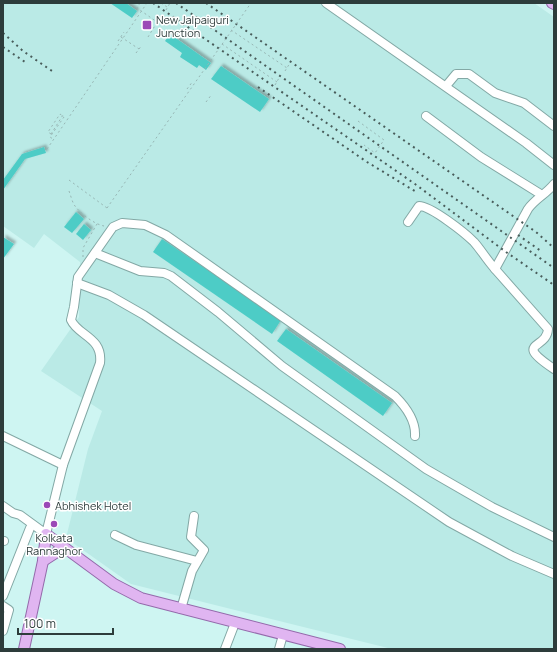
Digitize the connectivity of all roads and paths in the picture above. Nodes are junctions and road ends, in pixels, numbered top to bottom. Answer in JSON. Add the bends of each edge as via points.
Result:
{"nodes":[{"id":1,"x":140,"y":3,"type":"edge"},
{"id":2,"x":147,"y":3,"type":"edge"},
{"id":3,"x":161,"y":3,"type":"edge"},
{"id":4,"x":170,"y":3,"type":"edge"},
{"id":5,"x":251,"y":3,"type":"edge"},
{"id":6,"x":326,"y":3,"type":"edge"},
{"id":7,"x":167,"y":7,"type":"junction"},
{"id":8,"x":166,"y":10,"type":"dead end"},
{"id":9,"x":141,"y":12,"type":"junction"},
{"id":10,"x":161,"y":16,"type":"dead end"},
{"id":11,"x":157,"y":22,"type":"junction"},
{"id":12,"x":231,"y":30,"type":"junction"},
{"id":13,"x":124,"y":32,"type":"dead end"},
{"id":14,"x":122,"y":37,"type":"junction"},
{"id":15,"x":148,"y":37,"type":"dead end"},
{"id":16,"x":118,"y":41,"type":"dead end"},
{"id":17,"x":222,"y":44,"type":"junction"},
{"id":18,"x":142,"y":45,"type":"dead end"},
{"id":19,"x":139,"y":49,"type":"junction"},
{"id":20,"x":136,"y":53,"type":"dead end"},
{"id":21,"x":290,"y":64,"type":"dead end"},
{"id":22,"x":287,"y":68,"type":"junction"},
{"id":23,"x":285,"y":71,"type":"dead end"},
{"id":24,"x":279,"y":78,"type":"dead end"},
{"id":25,"x":193,"y":81,"type":"dead end"},
{"id":26,"x":277,"y":82,"type":"junction"},
{"id":27,"x":275,"y":85,"type":"dead end"},
{"id":28,"x":191,"y":86,"type":"junction"},
{"id":29,"x":446,"y":86,"type":"junction"},
{"id":30,"x":188,"y":89,"type":"dead end"},
{"id":31,"x":212,"y":94,"type":"dead end"},
{"id":32,"x":206,"y":102,"type":"dead end"},
{"id":33,"x":426,"y":116,"type":"dead end"},
{"id":34,"x":67,"y":119,"type":"junction"},
{"id":35,"x":358,"y":121,"type":"dead end"},
{"id":36,"x":554,"y":126,"type":"edge"},
{"id":37,"x":53,"y":139,"type":"junction"},
{"id":38,"x":364,"y":145,"type":"dead end"},
{"id":39,"x":47,"y":149,"type":"dead end"},
{"id":40,"x":554,"y":166,"type":"edge"},
{"id":41,"x":69,"y":180,"type":"dead end"},
{"id":42,"x":554,"y":184,"type":"edge"},
{"id":43,"x":69,"y":191,"type":"dead end"},
{"id":44,"x":542,"y":195,"type":"junction"},
{"id":45,"x":408,"y":222,"type":"dead end"},
{"id":46,"x":97,"y":224,"type":"junction"},
{"id":47,"x":110,"y":230,"type":"junction"},
{"id":48,"x":95,"y":253,"type":"junction"},
{"id":49,"x":86,"y":263,"type":"junction"},
{"id":50,"x":495,"y":269,"type":"junction"},
{"id":51,"x":76,"y":283,"type":"junction"},
{"id":52,"x":554,"y":369,"type":"edge"},
{"id":53,"x":3,"y":436,"type":"edge"},
{"id":54,"x":415,"y":436,"type":"dead end"},
{"id":55,"x":63,"y":465,"type":"junction"},
{"id":56,"x":3,"y":506,"type":"edge"},
{"id":57,"x":13,"y":513,"type":"junction"},
{"id":58,"x":194,"y":516,"type":"dead end"},
{"id":59,"x":30,"y":528,"type":"junction"},
{"id":60,"x":115,"y":535,"type":"dead end"},
{"id":61,"x":44,"y":536,"type":"junction"},
{"id":62,"x":554,"y":537,"type":"edge"},
{"id":63,"x":60,"y":550,"type":"junction"},
{"id":64,"x":72,"y":555,"type":"junction"},
{"id":65,"x":44,"y":561,"type":"junction"},
{"id":66,"x":197,"y":561,"type":"junction"},
{"id":67,"x":554,"y":574,"type":"edge"},
{"id":68,"x":3,"y":596,"type":"edge"},
{"id":69,"x":3,"y":606,"type":"edge"},
{"id":70,"x":181,"y":609,"type":"junction"},
{"id":71,"x":235,"y":623,"type":"junction"},
{"id":72,"x":3,"y":631,"type":"edge"},
{"id":73,"x":283,"y":635,"type":"junction"},
{"id":74,"x":24,"y":649,"type":"edge"},
{"id":75,"x":225,"y":649,"type":"edge"},
{"id":76,"x":279,"y":649,"type":"edge"},
{"id":77,"x":338,"y":649,"type":"edge"}],
"edges":[{"from":1,"to":9,"type":"path","bridge":true,"via":[[137,8]]},
{"from":2,"to":9,"type":"path","bridge":true},
{"from":3,"to":7,"type":"path"},
{"from":4,"to":7,"type":"path"},
{"from":5,"to":12,"type":"path","bridge":true},
{"from":6,"to":29,"type":"street"},
{"from":7,"to":8,"type":"path"},
{"from":9,"to":11,"type":"path"},
{"from":9,"to":14,"type":"path","bridge":true},
{"from":10,"to":11,"type":"path"},
{"from":11,"to":15,"type":"path"},
{"from":12,"to":17,"type":"path","bridge":true},
{"from":12,"to":22,"type":"path"},
{"from":13,"to":14,"type":"path"},
{"from":14,"to":16,"type":"path"},
{"from":14,"to":19,"type":"path"},
{"from":14,"to":34,"type":"path","bridge":true},
{"from":17,"to":26,"type":"path"},
{"from":17,"to":28,"type":"path","bridge":true},
{"from":18,"to":19,"type":"path"},
{"from":19,"to":20,"type":"path"},
{"from":21,"to":22,"type":"path"},
{"from":22,"to":23,"type":"path"},
{"from":24,"to":26,"type":"path"},
{"from":25,"to":28,"type":"path"},
{"from":26,"to":27,"type":"path"},
{"from":28,"to":30,"type":"path"},
{"from":28,"to":41,"type":"path","bridge":true,"via":[[108,208]]},
{"from":29,"to":36,"type":"street","via":[[456,74],[469,74],[495,93],[524,103]]},
{"from":29,"to":40,"type":"street"},
{"from":31,"to":32,"type":"path"},
{"from":33,"to":44,"type":"street","via":[[481,157]]},
{"from":34,"to":37,"type":"path"},
{"from":34,"to":37,"type":"path","bridge":true,"via":[[63,115],[59,121],[55,128],[50,134],[48,132],[60,114],[64,117],[50,137]]},
{"from":35,"to":38,"type":"path","via":[[384,140],[375,153]]},
{"from":37,"to":39,"type":"path"},
{"from":42,"to":44,"type":"street"},
{"from":43,"to":46,"type":"path","via":[[75,206]]},
{"from":44,"to":50,"type":"street","via":[[528,209]]},
{"from":45,"to":50,"type":"street","via":[[419,206],[429,209],[472,240]]},
{"from":46,"to":47,"type":"path"},
{"from":46,"to":49,"type":"path","via":[[83,248],[83,259]]},
{"from":47,"to":48,"type":"street"},
{"from":47,"to":54,"type":"street","via":[[117,225],[132,223],[145,225],[166,236],[395,396],[408,411]]},
{"from":48,"to":49,"type":"street"},
{"from":48,"to":62,"type":"street","via":[[140,271],[170,276],[218,312],[282,366],[426,469],[492,507]]},
{"from":49,"to":51,"type":"street"},
{"from":50,"to":52,"type":"street","via":[[548,329],[547,335],[534,347],[534,351],[535,356]]},
{"from":51,"to":55,"type":"street","via":[[71,321],[97,347],[100,363]]},
{"from":51,"to":67,"type":"street","via":[[109,295],[144,315],[449,522],[512,556]]},
{"from":53,"to":55,"type":"street"},
{"from":55,"to":61,"type":"street"},
{"from":56,"to":57,"type":"street"},
{"from":57,"to":59,"type":"street"},
{"from":57,"to":61,"type":"street","via":[[20,515]]},
{"from":58,"to":66,"type":"street","via":[[191,537],[204,550]]},
{"from":59,"to":61,"type":"street"},
{"from":59,"to":68,"type":"street"},
{"from":60,"to":66,"type":"street","via":[[136,545]]},
{"from":61,"to":63,"type":"main road"},
{"from":61,"to":64,"type":"main road"},
{"from":61,"to":65,"type":"main road"},
{"from":63,"to":64,"type":"main road"},
{"from":63,"to":65,"type":"main road"},
{"from":64,"to":70,"type":"main road","via":[[126,591],[152,602]]},
{"from":65,"to":74,"type":"main road"},
{"from":66,"to":70,"type":"street"},
{"from":69,"to":72,"type":"street","via":[[9,610]]},
{"from":70,"to":71,"type":"main road"},
{"from":71,"to":73,"type":"main road"},
{"from":71,"to":75,"type":"street"},
{"from":73,"to":76,"type":"street"},
{"from":73,"to":77,"type":"main road"}]}
